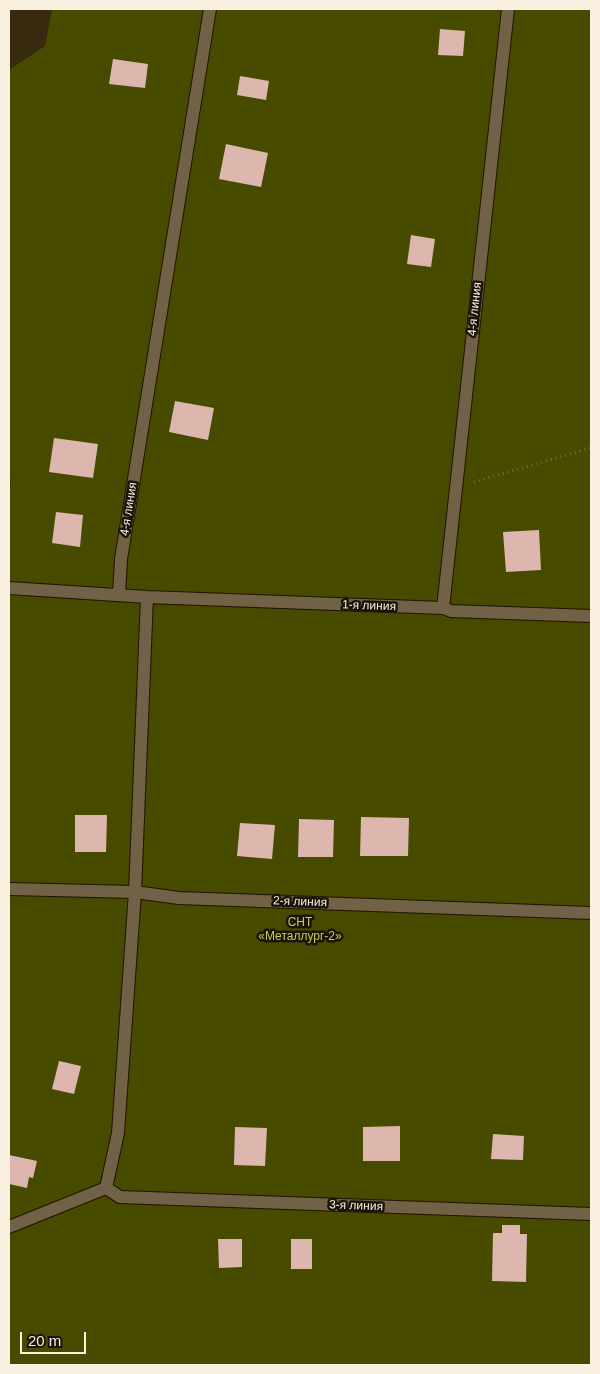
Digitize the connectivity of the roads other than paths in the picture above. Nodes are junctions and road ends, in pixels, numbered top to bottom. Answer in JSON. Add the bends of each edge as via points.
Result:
{"nodes":[{"id":1,"x":210,"y":9,"type":"edge"},
{"id":2,"x":508,"y":9,"type":"edge"},
{"id":3,"x":9,"y":588,"type":"edge"},
{"id":4,"x":119,"y":595,"type":"junction"},
{"id":5,"x":147,"y":598,"type":"junction"},
{"id":6,"x":443,"y":608,"type":"junction"},
{"id":7,"x":591,"y":616,"type":"edge"},
{"id":8,"x":9,"y":890,"type":"edge"},
{"id":9,"x":135,"y":892,"type":"junction"},
{"id":10,"x":591,"y":913,"type":"edge"},
{"id":11,"x":106,"y":1188,"type":"junction"},
{"id":12,"x":591,"y":1214,"type":"edge"},
{"id":13,"x":9,"y":1226,"type":"edge"}],
"edges":[{"from":1,"to":4,"type":"lane","name":"4-я линия","via":[[121,559]]},
{"from":2,"to":6,"type":"lane","name":"4-я линия"},
{"from":3,"to":4,"type":"lane"},
{"from":4,"to":5,"type":"lane","name":"1-я линия"},
{"from":5,"to":6,"type":"lane","name":"1-я линия"},
{"from":5,"to":9,"type":"lane"},
{"from":6,"to":7,"type":"lane","name":"1-я линия","via":[[451,611]]},
{"from":8,"to":9,"type":"lane","name":"2-я линия"},
{"from":9,"to":10,"type":"lane","name":"2-я линия","via":[[179,898]]},
{"from":9,"to":11,"type":"lane","via":[[118,1134]]},
{"from":11,"to":12,"type":"lane","name":"3-я линия","via":[[120,1197]]},
{"from":11,"to":13,"type":"lane"}]}
